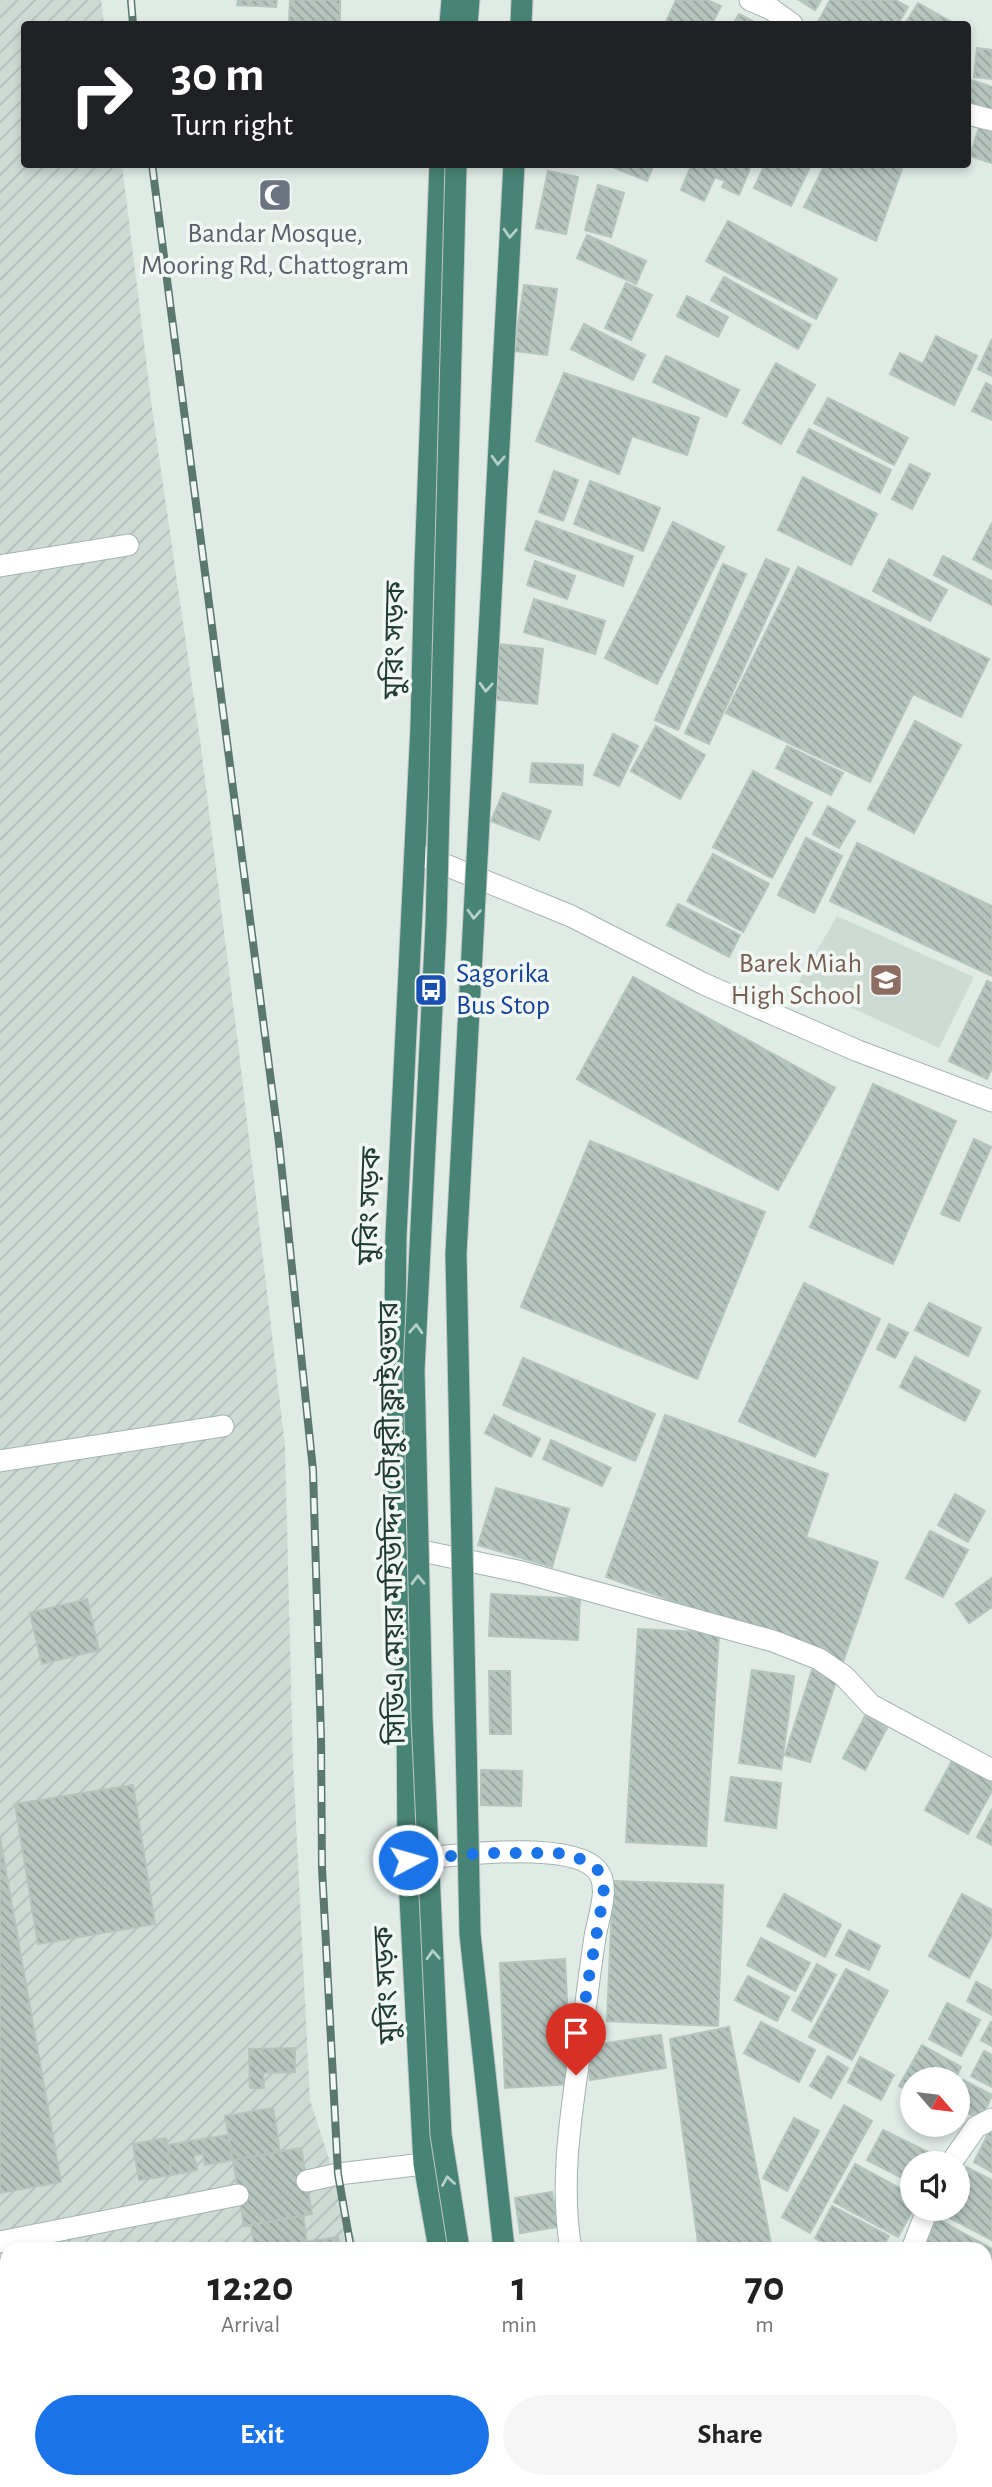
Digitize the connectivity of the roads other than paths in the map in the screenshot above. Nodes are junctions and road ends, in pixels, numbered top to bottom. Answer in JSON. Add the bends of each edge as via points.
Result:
{"nodes":[{"id":1,"x":452,"y":0,"type":"edge"},
{"id":2,"x":469,"y":0,"type":"edge"},
{"id":3,"x":522,"y":0,"type":"edge"},
{"id":4,"x":750,"y":0,"type":"edge"},
{"id":5,"x":450,"y":21,"type":"edge"},
{"id":6,"x":467,"y":21,"type":"edge"},
{"id":7,"x":521,"y":21,"type":"edge"},
{"id":8,"x":788,"y":21,"type":"edge"},
{"id":9,"x":971,"y":115,"type":"edge"},
{"id":10,"x":992,"y":120,"type":"edge"},
{"id":11,"x":440,"y":168,"type":"edge"},
{"id":12,"x":456,"y":168,"type":"edge"},
{"id":13,"x":514,"y":168,"type":"edge"},
{"id":14,"x":128,"y":545,"type":"dead end"},
{"id":15,"x":0,"y":566,"type":"edge"},
{"id":16,"x":416,"y":853,"type":"junction"},
{"id":17,"x":992,"y":1101,"type":"edge"},
{"id":18,"x":223,"y":1426,"type":"dead end"},
{"id":19,"x":0,"y":1461,"type":"edge"},
{"id":20,"x":401,"y":1546,"type":"junction"},
{"id":21,"x":992,"y":1770,"type":"edge"},
{"id":22,"x":408,"y":1860,"type":"junction"},
{"id":23,"x":992,"y":2119,"type":"edge"},
{"id":24,"x":959,"y":2151,"type":"edge"},
{"id":25,"x":424,"y":2164,"type":"junction"},
{"id":26,"x":307,"y":2181,"type":"dead end"},
{"id":27,"x":238,"y":2195,"type":"dead end"},
{"id":28,"x":923,"y":2221,"type":"edge"},
{"id":29,"x":0,"y":2242,"type":"edge"},
{"id":30,"x":438,"y":2242,"type":"edge"},
{"id":31,"x":458,"y":2242,"type":"edge"},
{"id":32,"x":503,"y":2242,"type":"edge"},
{"id":33,"x":570,"y":2242,"type":"edge"},
{"id":34,"x":915,"y":2242,"type":"edge"}],
"edges":[{"from":1,"to":5,"type":"highway"},
{"from":2,"to":6,"type":"highway"},
{"from":3,"to":7,"type":"highway"},
{"from":4,"to":8,"type":"street"},
{"from":9,"to":10,"type":"street"},
{"from":11,"to":16,"type":"highway","name":"মুরিং সড়ক"},
{"from":31,"to":12,"type":"highway","name":"সিডিএ মেয়র মহিউদ্দিন চৌধুরী ফ্লাইওভার","one_way":true,"bridge":true,"via":[[441,2134],[422,1718],[414,1370],[436,925]]},
{"from":13,"to":32,"type":"highway","one_way":true,"bridge":true,"via":[[456,1254],[470,1934]]},
{"from":14,"to":15,"type":"street"},
{"from":16,"to":17,"type":"street","via":[[571,916],[704,984],[846,1046]]},
{"from":16,"to":20,"type":"highway","name":"মুরিং সড়ক","via":[[396,1236],[394,1410]]},
{"from":18,"to":19,"type":"street"},
{"from":20,"to":21,"type":"street","via":[[522,1572],[773,1641],[819,1659],[844,1676],[872,1705]]},
{"from":20,"to":22,"type":"highway","name":"মুরিং সড়ক"},
{"from":22,"to":25,"type":"highway","name":"মুরিং সড়ক"},
{"from":22,"to":33,"type":"street","via":[[558,1853],[585,1860],[599,1871],[604,1892],[570,2113],[566,2223]]},
{"from":23,"to":24,"type":"street","via":[[976,2127]]},
{"from":25,"to":26,"type":"street"},
{"from":25,"to":30,"type":"highway","name":"মুরিং সড়ক"},
{"from":27,"to":29,"type":"street"},
{"from":28,"to":34,"type":"street"}]}
